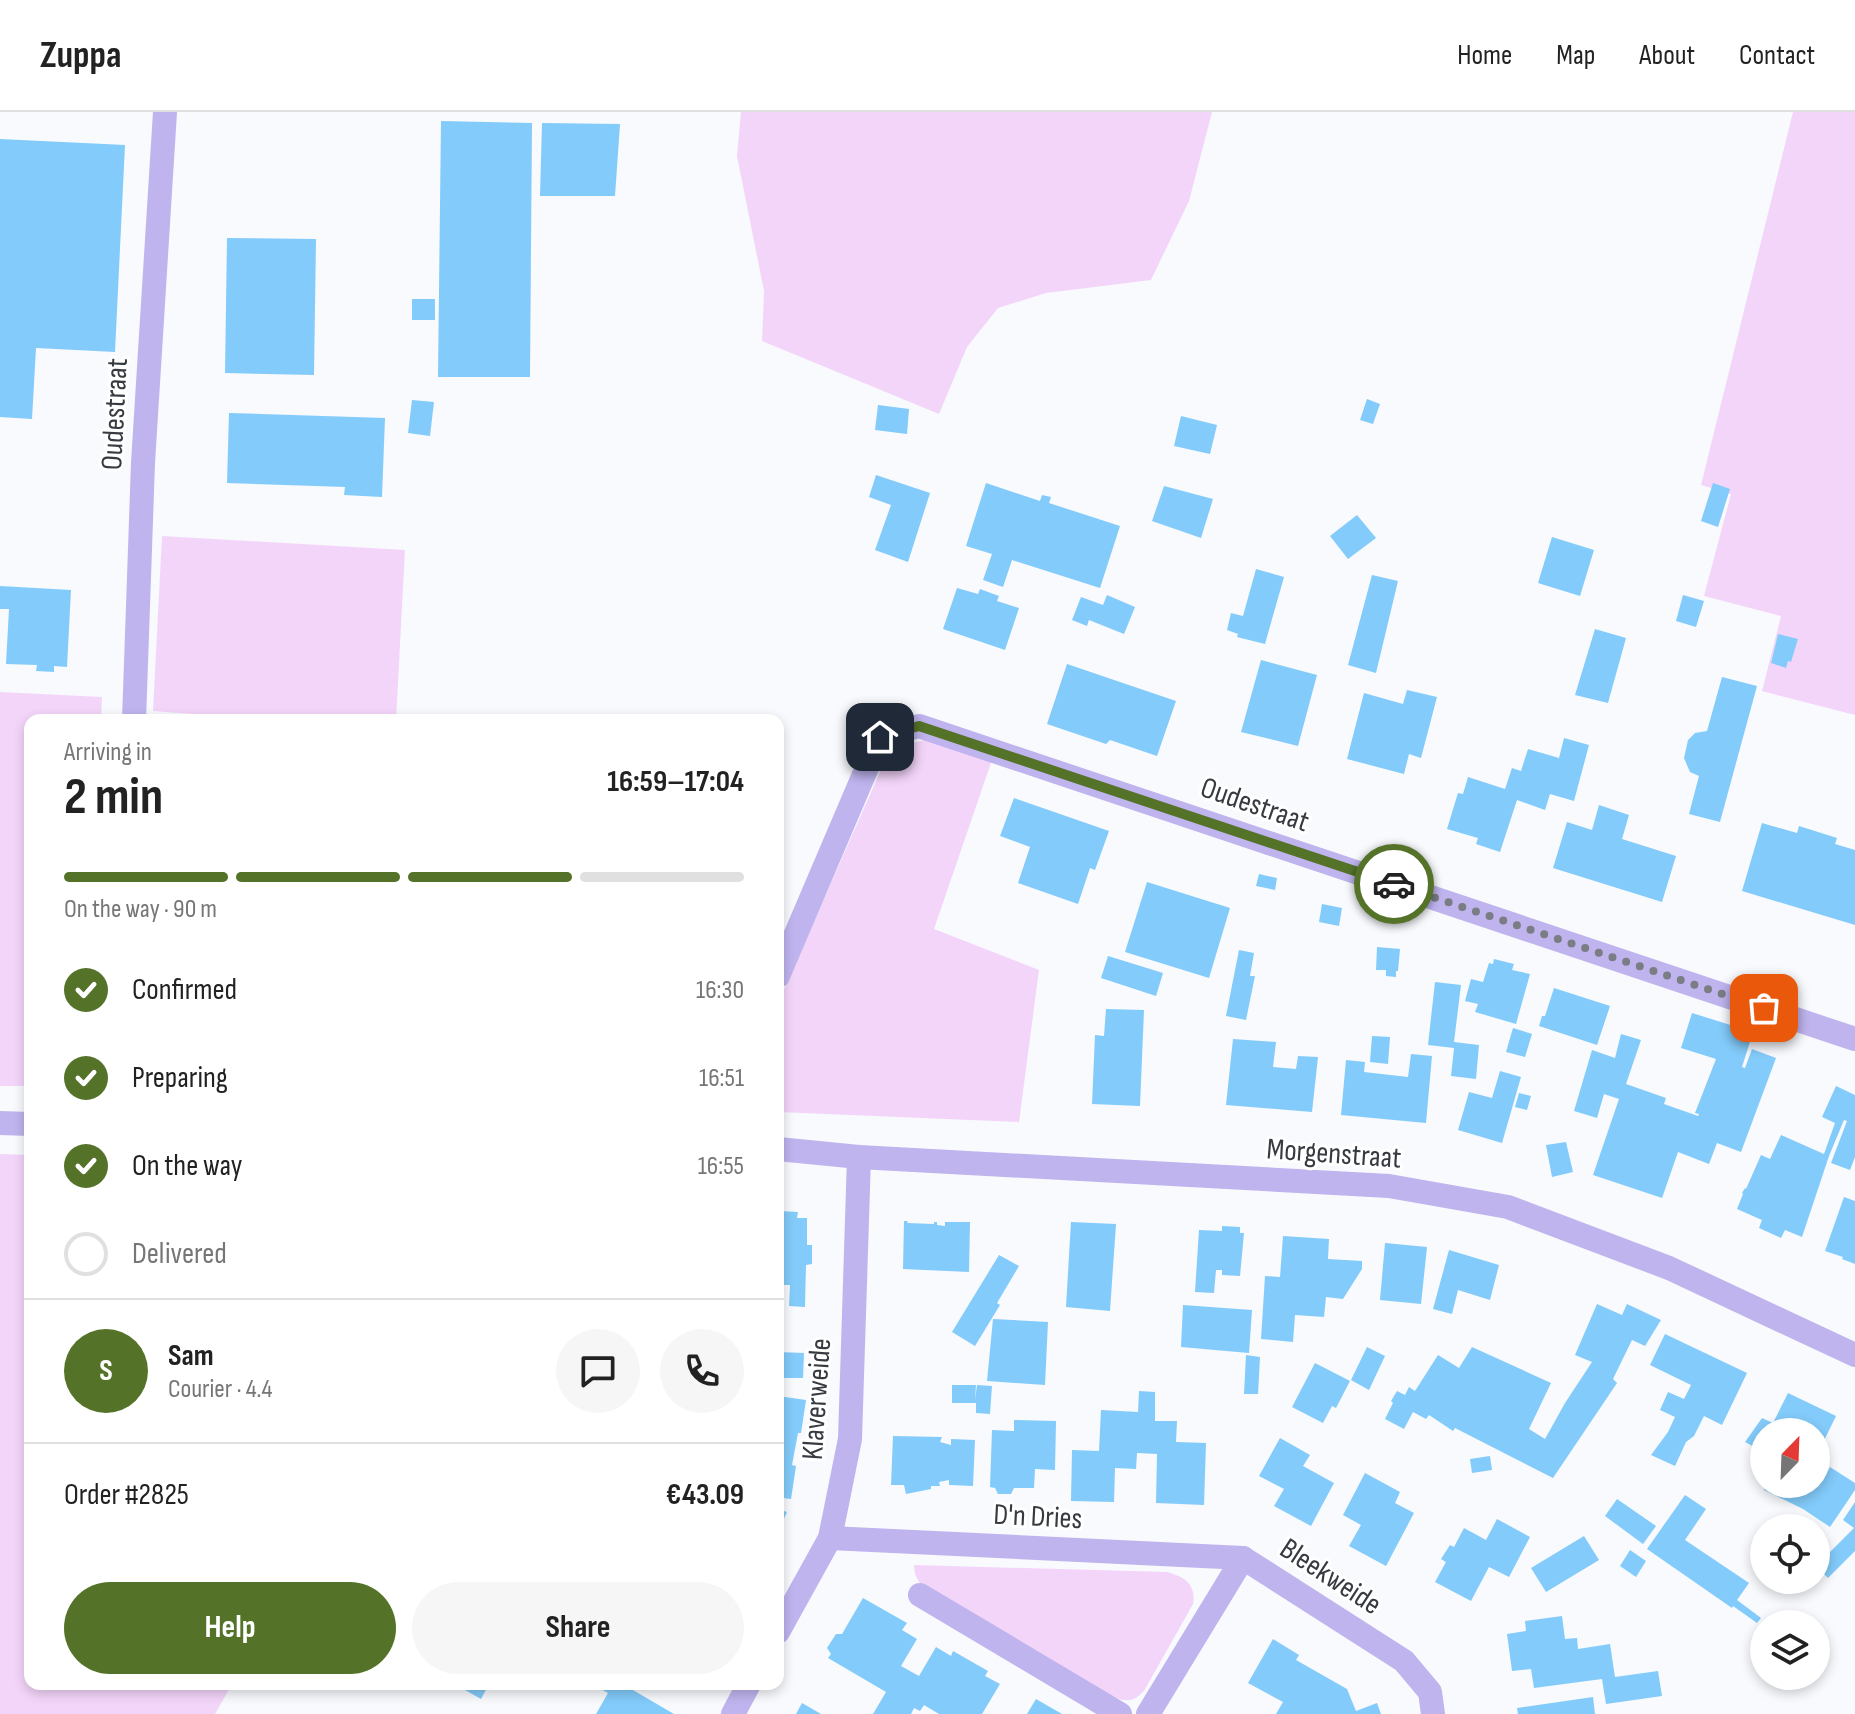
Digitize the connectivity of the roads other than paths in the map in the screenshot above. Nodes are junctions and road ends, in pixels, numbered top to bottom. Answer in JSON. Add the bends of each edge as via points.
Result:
{"nodes":[{"id":1,"x":165,"y":112,"type":"edge"},
{"id":2,"x":134,"y":714,"type":"edge"},
{"id":3,"x":784,"y":962,"type":"edge"},
{"id":4,"x":1855,"y":1039,"type":"edge"},
{"id":5,"x":0,"y":1123,"type":"edge"},
{"id":6,"x":24,"y":1124,"type":"edge"},
{"id":7,"x":784,"y":1150,"type":"edge"},
{"id":8,"x":859,"y":1157,"type":"junction"},
{"id":9,"x":1855,"y":1355,"type":"edge"},
{"id":10,"x":830,"y":1538,"type":"junction"},
{"id":11,"x":1243,"y":1558,"type":"junction"},
{"id":12,"x":920,"y":1595,"type":"dead end"},
{"id":13,"x":784,"y":1621,"type":"edge"},
{"id":14,"x":746,"y":1690,"type":"edge"},
{"id":15,"x":733,"y":1714,"type":"edge"},
{"id":16,"x":1120,"y":1714,"type":"edge"},
{"id":17,"x":1148,"y":1714,"type":"edge"},
{"id":18,"x":1433,"y":1714,"type":"edge"}],
"edges":[{"from":1,"to":2,"type":"street","name":"Oudestraat","via":[[143,463]]},
{"from":3,"to":4,"type":"street","name":"Oudestraat","via":[[880,737],[919,726]]},
{"from":5,"to":6,"type":"street"},
{"from":7,"to":8,"type":"street","name":"Morgenstraat"},
{"from":8,"to":9,"type":"street","name":"Morgenstraat","via":[[1389,1186],[1508,1207],[1669,1268]]},
{"from":8,"to":10,"type":"street","name":"Klaverweide","via":[[850,1439]]},
{"from":10,"to":11,"type":"street","name":"D'n Dries"},
{"from":10,"to":13,"type":"street","name":"Klaverweide"},
{"from":11,"to":17,"type":"street","name":"Bleekweide"},
{"from":11,"to":18,"type":"street","name":"Bleekweide","via":[[1404,1661],[1430,1692]]},
{"from":12,"to":16,"type":"street"},
{"from":14,"to":15,"type":"street"}]}
